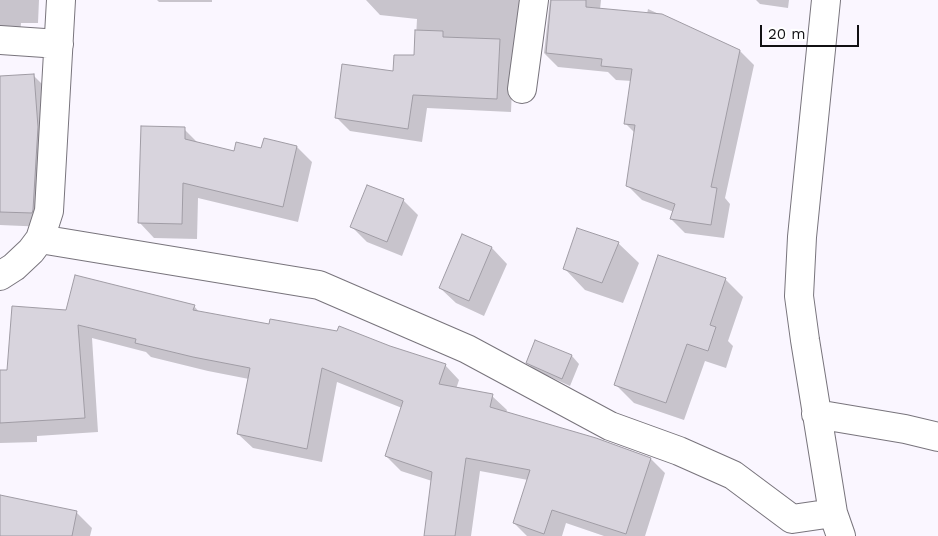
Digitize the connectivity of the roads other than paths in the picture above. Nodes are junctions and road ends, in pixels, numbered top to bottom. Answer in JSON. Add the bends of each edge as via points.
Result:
{"nodes":[{"id":1,"x":61,"y":0,"type":"edge"},
{"id":2,"x":534,"y":0,"type":"edge"},
{"id":3,"x":826,"y":0,"type":"edge"},
{"id":4,"x":0,"y":40,"type":"edge"},
{"id":5,"x":59,"y":44,"type":"junction"},
{"id":6,"x":522,"y":89,"type":"dead end"},
{"id":7,"x":40,"y":239,"type":"junction"},
{"id":8,"x":0,"y":276,"type":"edge"},
{"id":9,"x":816,"y":414,"type":"junction"},
{"id":10,"x":938,"y":437,"type":"edge"},
{"id":11,"x":837,"y":524,"type":"edge"},
{"id":12,"x":788,"y":527,"type":"edge"}],
"edges":[{"from":1,"to":5,"type":"street"},
{"from":2,"to":6,"type":"street"},
{"from":3,"to":9,"type":"street","via":[[802,238],[800,296]]},
{"from":4,"to":5,"type":"street"},
{"from":5,"to":7,"type":"street","via":[[48,211]]},
{"from":7,"to":8,"type":"street","via":[[14,267]]},
{"from":7,"to":12,"type":"street","via":[[319,285],[467,349],[610,426],[733,475]]},
{"from":9,"to":10,"type":"street"},
{"from":9,"to":11,"type":"street"},
{"from":11,"to":12,"type":"street"}]}
